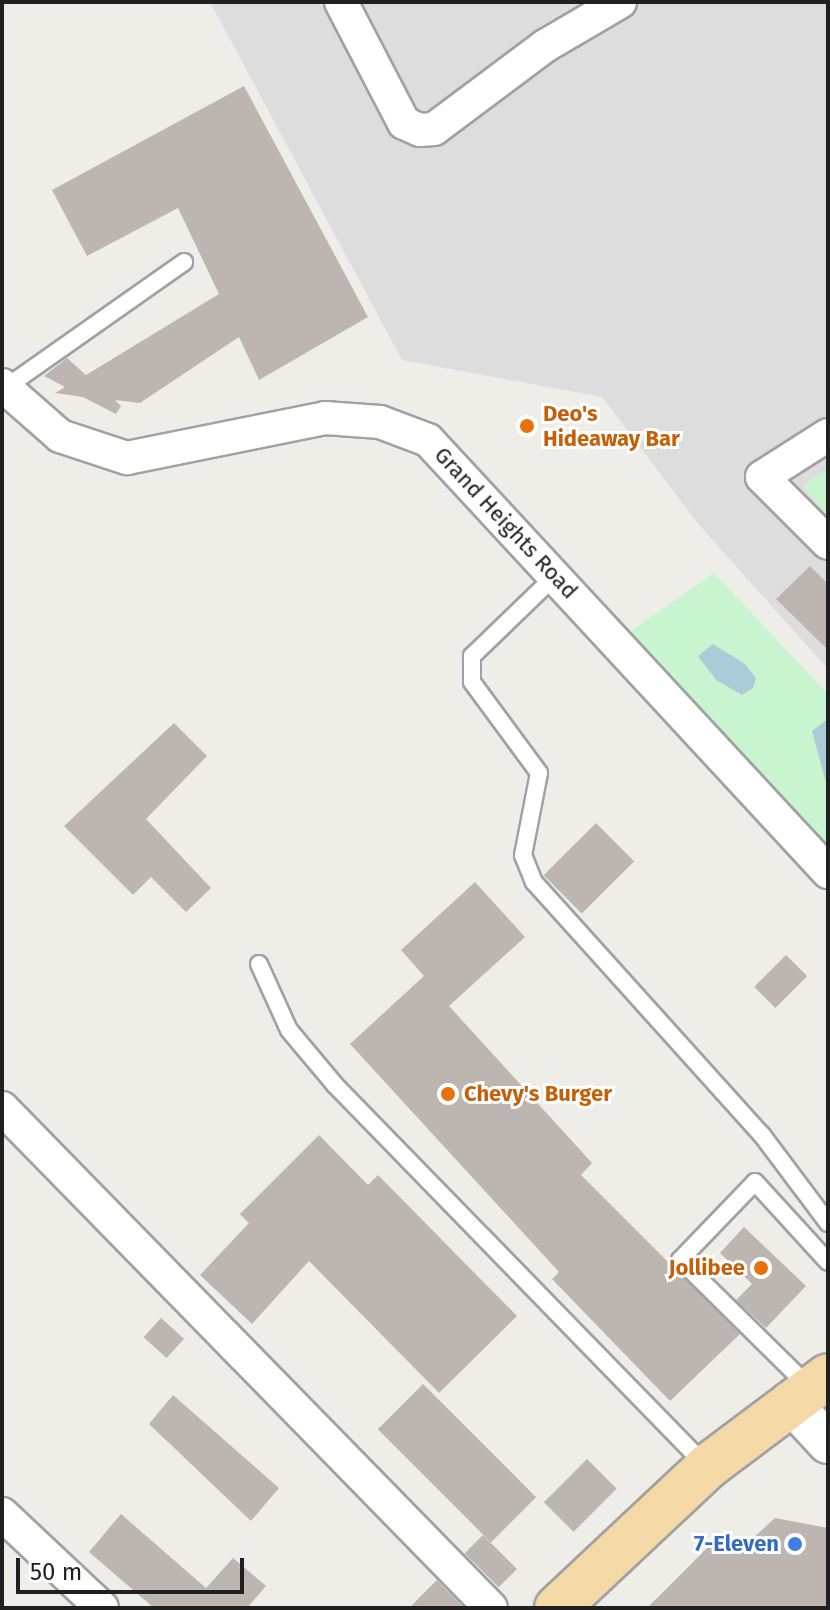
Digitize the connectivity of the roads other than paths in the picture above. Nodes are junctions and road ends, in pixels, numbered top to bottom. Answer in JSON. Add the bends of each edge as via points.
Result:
{"nodes":[{"id":1,"x":341,"y":2,"type":"edge"},
{"id":2,"x":620,"y":2,"type":"edge"},
{"id":3,"x":184,"y":262,"type":"dead end"},
{"id":4,"x":4,"y":387,"type":"edge"},
{"id":5,"x":828,"y":435,"type":"edge"},
{"id":6,"x":828,"y":543,"type":"edge"},
{"id":7,"x":556,"y":575,"type":"junction"},
{"id":8,"x":828,"y":872,"type":"edge"},
{"id":9,"x":259,"y":964,"type":"dead end"},
{"id":10,"x":2,"y":1108,"type":"edge"},
{"id":11,"x":828,"y":1223,"type":"edge"},
{"id":12,"x":828,"y":1262,"type":"edge"},
{"id":13,"x":809,"y":1389,"type":"edge"},
{"id":14,"x":828,"y":1443,"type":"edge"},
{"id":15,"x":707,"y":1467,"type":"junction"},
{"id":16,"x":2,"y":1514,"type":"edge"},
{"id":17,"x":102,"y":1608,"type":"edge"},
{"id":18,"x":491,"y":1608,"type":"edge"},
{"id":19,"x":557,"y":1608,"type":"edge"}],
"edges":[{"from":1,"to":2,"type":"street","via":[[404,123],[434,129],[545,46]]},
{"from":3,"to":4,"type":"lane"},
{"from":4,"to":7,"type":"street","name":"Grand Heights Road","via":[[60,436],[127,458],[325,418],[380,422],[428,440]]},
{"from":5,"to":6,"type":"street","via":[[762,477]]},
{"from":7,"to":8,"type":"street","name":"Grand Heights Road"},
{"from":7,"to":11,"type":"lane","via":[[472,656],[472,682],[539,773],[523,855],[534,882],[762,1135]]},
{"from":9,"to":15,"type":"lane","via":[[289,1030],[335,1085]]},
{"from":10,"to":18,"type":"street"},
{"from":12,"to":13,"type":"lane","via":[[755,1182],[680,1260]]},
{"from":13,"to":14,"type":"street"},
{"from":13,"to":15,"type":"main road"},
{"from":15,"to":19,"type":"main road"},
{"from":16,"to":17,"type":"street"}]}
